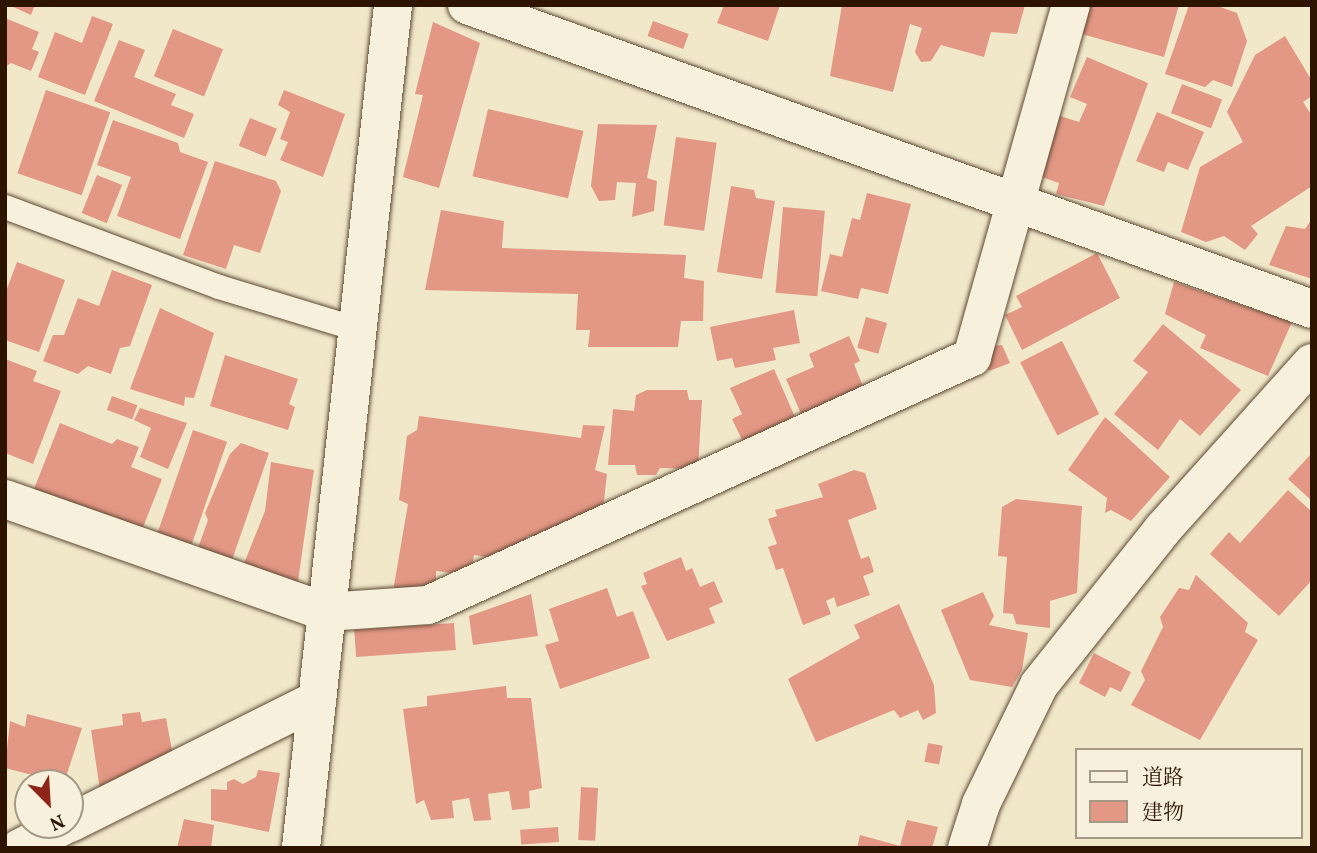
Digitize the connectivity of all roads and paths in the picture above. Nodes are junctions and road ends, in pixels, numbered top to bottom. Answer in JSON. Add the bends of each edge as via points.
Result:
{"nodes":[{"id":1,"x":393,"y":5,"type":"edge"},
{"id":2,"x":467,"y":5,"type":"edge"},
{"id":3,"x":1071,"y":5,"type":"edge"},
{"id":4,"x":506,"y":11,"type":"edge"},
{"id":5,"x":1016,"y":206,"type":"junction"},
{"id":6,"x":5,"y":207,"type":"edge"},
{"id":7,"x":1312,"y":309,"type":"edge"},
{"id":8,"x":356,"y":329,"type":"junction"},
{"id":9,"x":1312,"y":363,"type":"edge"},
{"id":10,"x":5,"y":499,"type":"edge"},
{"id":11,"x":326,"y":612,"type":"junction"},
{"id":12,"x":317,"y":700,"type":"junction"},
{"id":13,"x":84,"y":816,"type":"edge"},
{"id":14,"x":38,"y":839,"type":"edge"},
{"id":15,"x":20,"y":848,"type":"edge"},
{"id":16,"x":301,"y":848,"type":"edge"},
{"id":17,"x":967,"y":848,"type":"edge"}],
"edges":[{"from":1,"to":8,"type":"street"},
{"from":2,"to":4,"type":"street"},
{"from":3,"to":5,"type":"street"},
{"from":4,"to":5,"type":"street"},
{"from":5,"to":7,"type":"street"},
{"from":5,"to":11,"type":"street","via":[[972,356],[428,605]]},
{"from":6,"to":8,"type":"lane","via":[[219,287]]},
{"from":8,"to":11,"type":"street"},
{"from":9,"to":17,"type":"street","via":[[1163,529],[1039,685],[981,804]]},
{"from":10,"to":11,"type":"street"},
{"from":11,"to":12,"type":"street"},
{"from":12,"to":13,"type":"street"},
{"from":12,"to":16,"type":"street"},
{"from":14,"to":15,"type":"street"}]}
